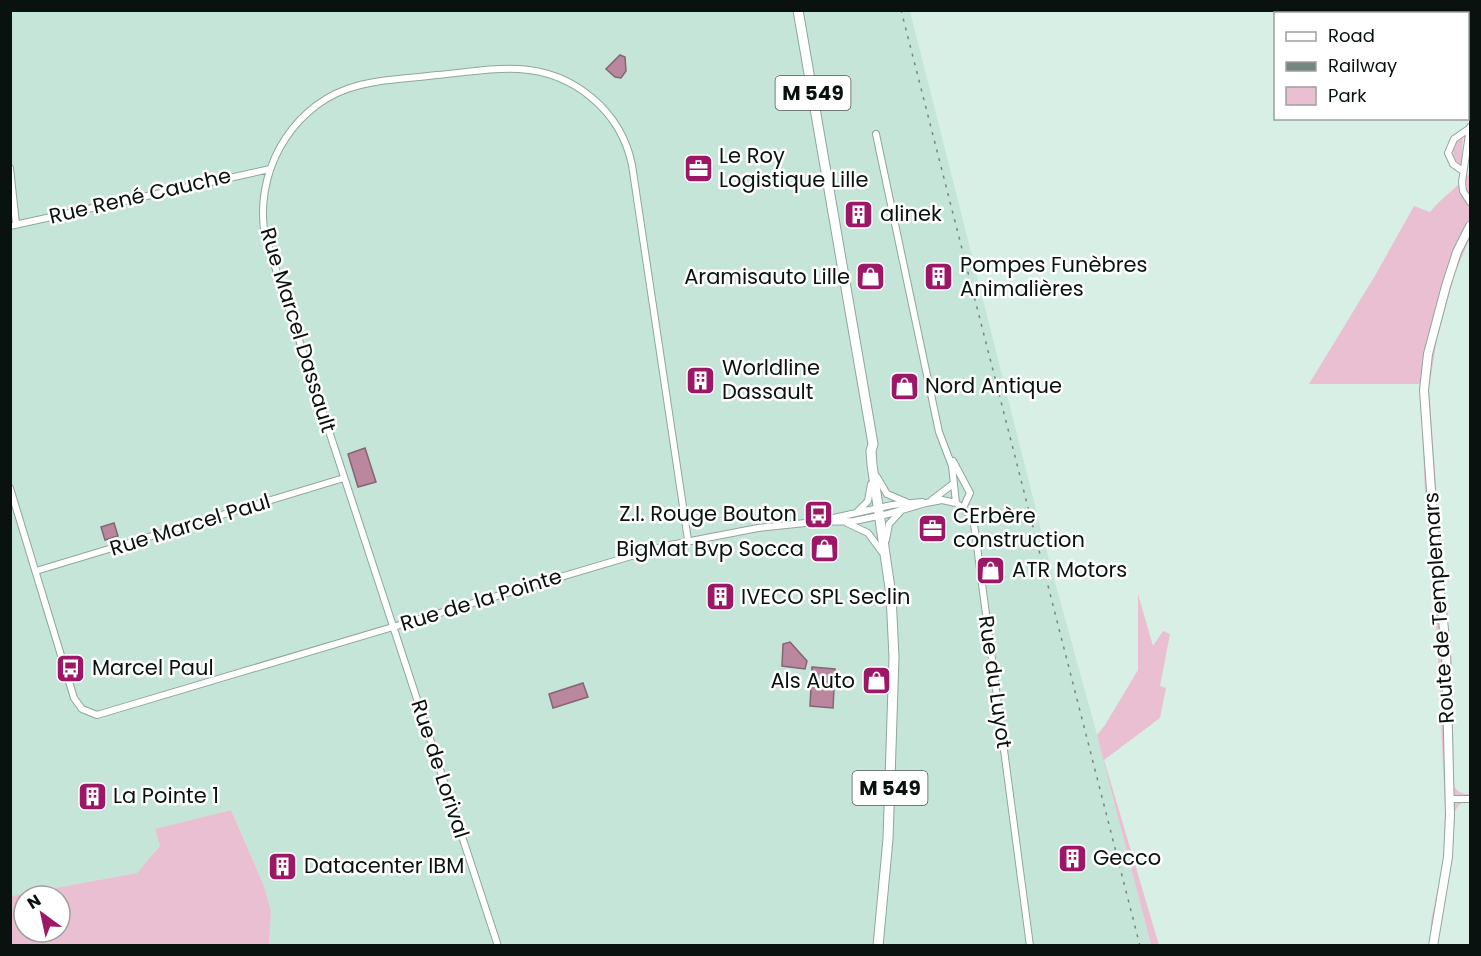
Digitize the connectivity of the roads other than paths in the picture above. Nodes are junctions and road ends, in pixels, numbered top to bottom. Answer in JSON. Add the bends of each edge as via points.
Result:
{"nodes":[{"id":1,"x":798,"y":10,"type":"edge"},
{"id":2,"x":1470,"y":128,"type":"edge"},
{"id":3,"x":876,"y":134,"type":"dead end"},
{"id":4,"x":10,"y":168,"type":"edge"},
{"id":5,"x":270,"y":168,"type":"junction"},
{"id":6,"x":1463,"y":171,"type":"junction"},
{"id":7,"x":1470,"y":202,"type":"edge"},
{"id":8,"x":13,"y":225,"type":"edge"},
{"id":9,"x":1470,"y":226,"type":"edge"},
{"id":10,"x":946,"y":450,"type":"junction"},
{"id":11,"x":872,"y":465,"type":"junction"},
{"id":12,"x":344,"y":478,"type":"junction"},
{"id":13,"x":953,"y":484,"type":"junction"},
{"id":14,"x":968,"y":487,"type":"junction"},
{"id":15,"x":10,"y":488,"type":"edge"},
{"id":16,"x":908,"y":502,"type":"junction"},
{"id":17,"x":926,"y":502,"type":"junction"},
{"id":18,"x":956,"y":503,"type":"junction"},
{"id":19,"x":963,"y":508,"type":"junction"},
{"id":20,"x":903,"y":510,"type":"junction"},
{"id":21,"x":879,"y":512,"type":"junction"},
{"id":22,"x":849,"y":515,"type":"junction"},
{"id":23,"x":820,"y":521,"type":"junction"},
{"id":24,"x":843,"y":522,"type":"junction"},
{"id":25,"x":688,"y":540,"type":"junction"},
{"id":26,"x":886,"y":561,"type":"junction"},
{"id":27,"x":36,"y":572,"type":"junction"},
{"id":28,"x":393,"y":627,"type":"junction"},
{"id":29,"x":1450,"y":799,"type":"junction"},
{"id":30,"x":1470,"y":799,"type":"edge"},
{"id":31,"x":498,"y":945,"type":"edge"},
{"id":32,"x":878,"y":945,"type":"edge"},
{"id":33,"x":1030,"y":945,"type":"edge"},
{"id":34,"x":1433,"y":945,"type":"edge"}],
"edges":[{"from":1,"to":11,"type":"main road","number":"M 549"},
{"from":2,"to":6,"type":"street"},
{"from":2,"to":6,"type":"street","via":[[1454,139],[1448,153],[1453,164]]},
{"from":3,"to":10,"type":"street"},
{"from":4,"to":8,"type":"street"},
{"from":5,"to":8,"type":"street","name":"Rue René Cauche"},
{"from":5,"to":12,"type":"street","name":"Rue Marcel Dassault","via":[[263,201],[265,236]]},
{"from":5,"to":25,"type":"street","name":"Rue Marcel Dassault","via":[[282,143],[307,114],[336,94],[365,84],[517,69],[560,78],[593,99],[619,129],[631,158]]},
{"from":6,"to":7,"type":"street","via":[[1463,191]]},
{"from":9,"to":29,"type":"main road","name":"Route de Templemars","via":[[1452,265],[1431,342],[1424,398],[1447,657]]},
{"from":10,"to":13,"type":"street"},
{"from":10,"to":14,"type":"street"},
{"from":11,"to":16,"type":"street","via":[[884,491]]},
{"from":11,"to":21,"type":"main road","number":"M 549"},
{"from":11,"to":22,"type":"street","via":[[868,501]]},
{"from":12,"to":27,"type":"street","name":"Rue Marcel Paul"},
{"from":12,"to":28,"type":"street","name":"Rue Marcel Dassault"},
{"from":13,"to":14,"type":"street"},
{"from":13,"to":17,"type":"street"},
{"from":13,"to":18,"type":"street"},
{"from":14,"to":19,"type":"street","via":[[970,496]]},
{"from":15,"to":27,"type":"street"},
{"from":16,"to":17,"type":"street"},
{"from":16,"to":21,"type":"street"},
{"from":17,"to":18,"type":"street"},
{"from":17,"to":20,"type":"street"},
{"from":18,"to":19,"type":"street","name":"Rue du Luyot"},
{"from":19,"to":33,"type":"street","name":"Rue du Luyot","via":[[975,531]]},
{"from":20,"to":21,"type":"street"},
{"from":20,"to":26,"type":"street","via":[[888,528]]},
{"from":21,"to":22,"type":"street"},
{"from":21,"to":24,"type":"street","name":"Rue de la Pointe"},
{"from":21,"to":26,"type":"main road","number":"M 549"},
{"from":22,"to":23,"type":"street"},
{"from":23,"to":24,"type":"street","name":"Rue de la Pointe"},
{"from":23,"to":25,"type":"street","name":"Rue de la Pointe"},
{"from":24,"to":26,"type":"street","via":[[868,533]]},
{"from":25,"to":28,"type":"street","name":"Rue de la Pointe"},
{"from":26,"to":32,"type":"main road","number":"M 549","via":[[894,675],[888,839]]},
{"from":27,"to":28,"type":"street","name":"Rue de la Pointe","via":[[74,698],[89,713],[102,714]]},
{"from":28,"to":31,"type":"street","name":"Rue de Lorival"},
{"from":29,"to":30,"type":"street"},
{"from":29,"to":34,"type":"main road","name":"Route de Templemars","via":[[1448,856]]}]}
